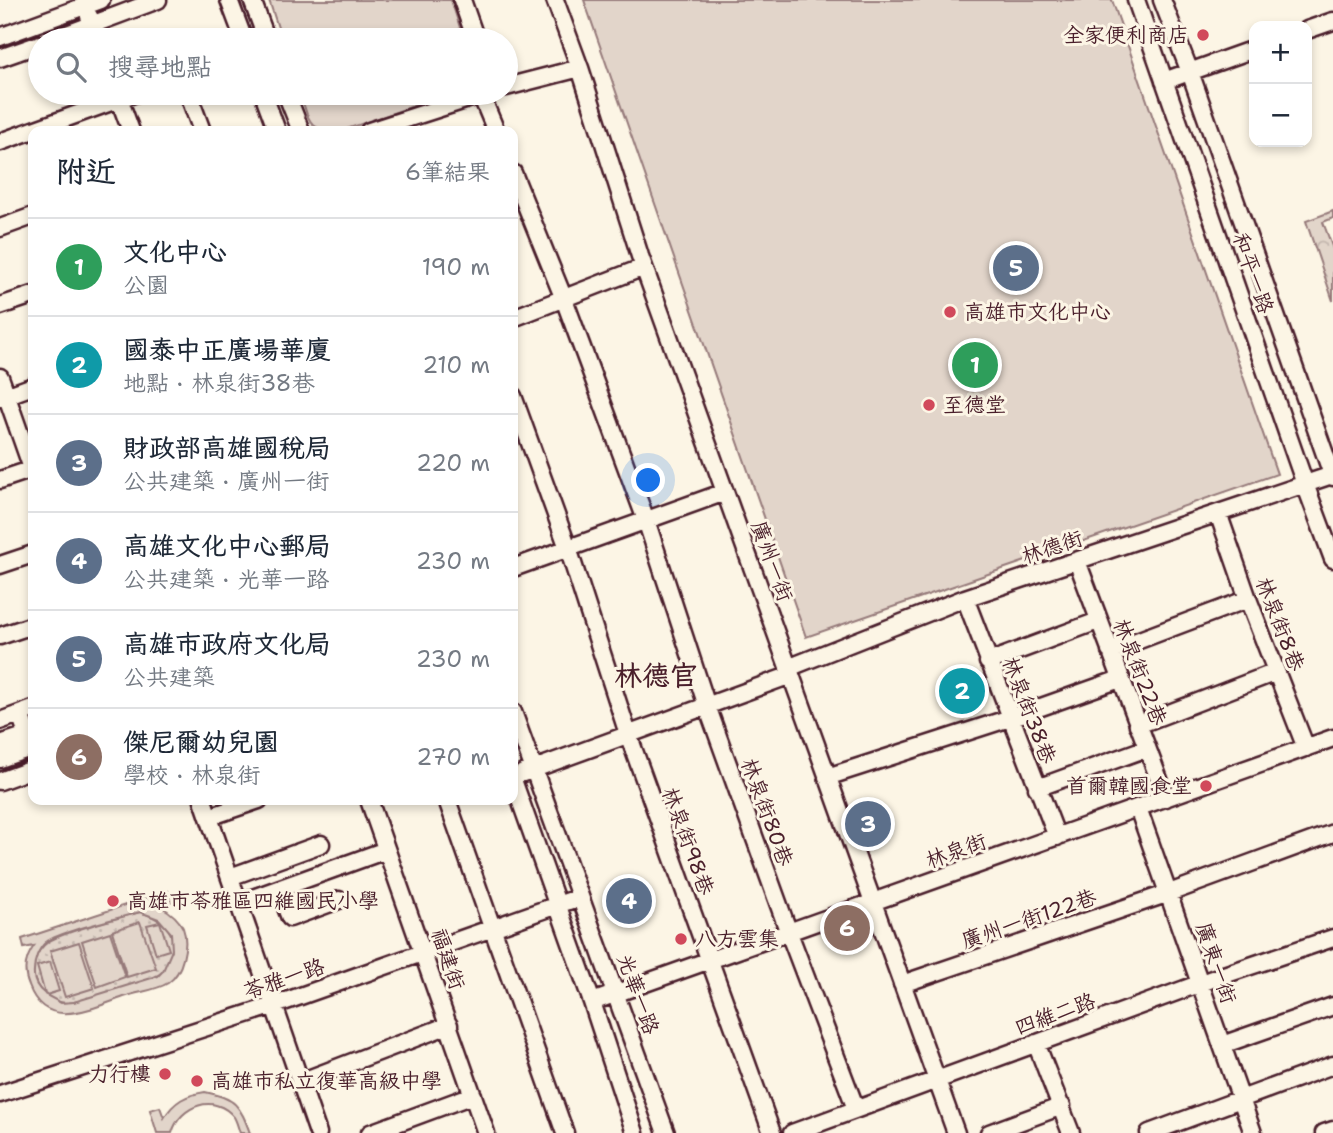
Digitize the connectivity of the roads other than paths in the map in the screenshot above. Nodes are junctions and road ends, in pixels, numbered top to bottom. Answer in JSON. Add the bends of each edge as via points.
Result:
{"nodes":[{"id":1,"x":158,"y":0,"type":"edge"},
{"id":2,"x":229,"y":0,"type":"edge"},
{"id":3,"x":253,"y":0,"type":"edge"},
{"id":4,"x":463,"y":0,"type":"edge"},
{"id":5,"x":555,"y":0,"type":"edge"},
{"id":6,"x":1136,"y":0,"type":"edge"},
{"id":7,"x":1162,"y":0,"type":"edge"},
{"id":8,"x":90,"y":2,"type":"edge"},
{"id":9,"x":1333,"y":21,"type":"edge"},
{"id":10,"x":94,"y":28,"type":"edge"},
{"id":11,"x":105,"y":28,"type":"edge"},
{"id":12,"x":240,"y":28,"type":"edge"},
{"id":13,"x":263,"y":28,"type":"edge"},
{"id":14,"x":473,"y":28,"type":"edge"},
{"id":15,"x":1312,"y":28,"type":"edge"},
{"id":16,"x":0,"y":37,"type":"edge"},
{"id":17,"x":28,"y":48,"type":"edge"},
{"id":18,"x":1249,"y":51,"type":"edge"},
{"id":19,"x":0,"y":58,"type":"edge"},
{"id":20,"x":580,"y":68,"type":"junction"},
{"id":21,"x":1190,"y":72,"type":"junction"},
{"id":22,"x":1164,"y":81,"type":"junction"},
{"id":23,"x":518,"y":84,"type":"edge"},
{"id":24,"x":95,"y":105,"type":"edge"},
{"id":25,"x":121,"y":105,"type":"edge"},
{"id":26,"x":192,"y":105,"type":"edge"},
{"id":27,"x":267,"y":105,"type":"edge"},
{"id":28,"x":290,"y":105,"type":"edge"},
{"id":29,"x":457,"y":105,"type":"edge"},
{"id":30,"x":488,"y":105,"type":"edge"},
{"id":31,"x":408,"y":125,"type":"edge"},
{"id":32,"x":41,"y":126,"type":"edge"},
{"id":33,"x":129,"y":126,"type":"edge"},
{"id":34,"x":200,"y":126,"type":"edge"},
{"id":35,"x":275,"y":126,"type":"edge"},
{"id":36,"x":298,"y":126,"type":"edge"},
{"id":37,"x":494,"y":126,"type":"edge"},
{"id":38,"x":28,"y":131,"type":"edge"},
{"id":39,"x":0,"y":142,"type":"edge"},
{"id":40,"x":518,"y":185,"type":"edge"},
{"id":41,"x":28,"y":218,"type":"edge"},
{"id":42,"x":0,"y":228,"type":"edge"},
{"id":43,"x":644,"y":267,"type":"junction"},
{"id":44,"x":28,"y":297,"type":"edge"},
{"id":45,"x":564,"y":299,"type":"junction"},
{"id":46,"x":0,"y":306,"type":"edge"},
{"id":47,"x":518,"y":316,"type":"edge"},
{"id":48,"x":0,"y":377,"type":"edge"},
{"id":49,"x":28,"y":388,"type":"edge"},
{"id":50,"x":3,"y":397,"type":"edge"},
{"id":51,"x":518,"y":410,"type":"edge"},
{"id":52,"x":28,"y":458,"type":"edge"},
{"id":53,"x":28,"y":472,"type":"edge"},
{"id":54,"x":1333,"y":476,"type":"edge"},
{"id":55,"x":0,"y":480,"type":"edge"},
{"id":56,"x":1305,"y":484,"type":"junction"},
{"id":57,"x":725,"y":492,"type":"junction"},
{"id":58,"x":1218,"y":513,"type":"junction"},
{"id":59,"x":646,"y":520,"type":"junction"},
{"id":60,"x":568,"y":548,"type":"junction"},
{"id":61,"x":28,"y":556,"type":"edge"},
{"id":62,"x":1333,"y":559,"type":"edge"},
{"id":63,"x":1077,"y":561,"type":"junction"},
{"id":64,"x":0,"y":565,"type":"edge"},
{"id":65,"x":518,"y":566,"type":"edge"},
{"id":66,"x":965,"y":598,"type":"junction"},
{"id":67,"x":1248,"y":599,"type":"junction"},
{"id":68,"x":1098,"y":621,"type":"junction"},
{"id":69,"x":28,"y":627,"type":"edge"},
{"id":70,"x":0,"y":636,"type":"edge"},
{"id":71,"x":1110,"y":651,"type":"junction"},
{"id":72,"x":988,"y":662,"type":"junction"},
{"id":73,"x":790,"y":672,"type":"junction"},
{"id":74,"x":1276,"y":672,"type":"junction"},
{"id":75,"x":1120,"y":679,"type":"junction"},
{"id":76,"x":707,"y":706,"type":"junction"},
{"id":77,"x":27,"y":712,"type":"edge"},
{"id":78,"x":1010,"y":718,"type":"junction"},
{"id":79,"x":0,"y":721,"type":"edge"},
{"id":80,"x":1138,"y":724,"type":"junction"},
{"id":81,"x":518,"y":726,"type":"edge"},
{"id":82,"x":628,"y":734,"type":"junction"},
{"id":83,"x":1333,"y":738,"type":"edge"},
{"id":84,"x":28,"y":742,"type":"edge"},
{"id":85,"x":0,"y":744,"type":"edge"},
{"id":86,"x":28,"y":744,"type":"edge"},
{"id":87,"x":1147,"y":748,"type":"junction"},
{"id":88,"x":1306,"y":748,"type":"junction"},
{"id":89,"x":0,"y":759,"type":"edge"},
{"id":90,"x":534,"y":769,"type":"junction"},
{"id":91,"x":28,"y":771,"type":"edge"},
{"id":92,"x":518,"y":776,"type":"edge"},
{"id":93,"x":827,"y":777,"type":"junction"},
{"id":94,"x":0,"y":780,"type":"edge"},
{"id":95,"x":1037,"y":788,"type":"junction"},
{"id":96,"x":518,"y":793,"type":"edge"},
{"id":97,"x":1166,"y":798,"type":"junction"},
{"id":98,"x":205,"y":805,"type":"edge"},
{"id":99,"x":244,"y":805,"type":"edge"},
{"id":100,"x":371,"y":805,"type":"edge"},
{"id":101,"x":449,"y":805,"type":"edge"},
{"id":102,"x":1138,"y":808,"type":"junction"},
{"id":103,"x":209,"y":817,"type":"junction"},
{"id":104,"x":1333,"y":833,"type":"edge"},
{"id":105,"x":1057,"y":837,"type":"junction"},
{"id":106,"x":321,"y":844,"type":"dead end"},
{"id":107,"x":386,"y":849,"type":"junction"},
{"id":108,"x":230,"y":877,"type":"junction"},
{"id":109,"x":279,"y":889,"type":"junction"},
{"id":110,"x":1169,"y":893,"type":"junction"},
{"id":111,"x":580,"y":897,"type":"junction"},
{"id":112,"x":339,"y":900,"type":"dead end"},
{"id":113,"x":873,"y":902,"type":"junction"},
{"id":114,"x":239,"y":903,"type":"junction"},
{"id":115,"x":556,"y":905,"type":"junction"},
{"id":116,"x":491,"y":928,"type":"junction"},
{"id":117,"x":789,"y":933,"type":"junction"},
{"id":118,"x":1333,"y":938,"type":"edge"},
{"id":119,"x":424,"y":951,"type":"junction"},
{"id":120,"x":709,"y":961,"type":"junction"},
{"id":121,"x":1201,"y":983,"type":"junction"},
{"id":122,"x":902,"y":984,"type":"junction"},
{"id":123,"x":616,"y":994,"type":"junction"},
{"id":124,"x":592,"y":1002,"type":"junction"},
{"id":125,"x":275,"y":1006,"type":"junction"},
{"id":126,"x":1333,"y":1006,"type":"edge"},
{"id":127,"x":449,"y":1026,"type":"junction"},
{"id":128,"x":1036,"y":1043,"type":"junction"},
{"id":129,"x":1222,"y":1045,"type":"junction"},
{"id":130,"x":1333,"y":1065,"type":"edge"},
{"id":131,"x":936,"y":1079,"type":"junction"},
{"id":132,"x":300,"y":1082,"type":"junction"},
{"id":133,"x":0,"y":1094,"type":"edge"},
{"id":134,"x":473,"y":1095,"type":"junction"},
{"id":135,"x":1241,"y":1099,"type":"junction"},
{"id":136,"x":1062,"y":1106,"type":"junction"},
{"id":137,"x":856,"y":1109,"type":"junction"},
{"id":138,"x":1333,"y":1130,"type":"edge"},
{"id":139,"x":318,"y":1133,"type":"edge"},
{"id":140,"x":370,"y":1133,"type":"edge"},
{"id":141,"x":486,"y":1133,"type":"edge"},
{"id":142,"x":565,"y":1133,"type":"edge"},
{"id":143,"x":635,"y":1133,"type":"edge"},
{"id":144,"x":666,"y":1133,"type":"edge"},
{"id":145,"x":772,"y":1133,"type":"edge"},
{"id":146,"x":792,"y":1133,"type":"edge"},
{"id":147,"x":956,"y":1133,"type":"edge"},
{"id":148,"x":989,"y":1133,"type":"edge"},
{"id":149,"x":1071,"y":1133,"type":"edge"},
{"id":150,"x":1149,"y":1133,"type":"edge"},
{"id":151,"x":1253,"y":1133,"type":"edge"},
{"id":152,"x":1324,"y":1133,"type":"edge"}],
"edges":[{"from":1,"to":11,"type":"street"},
{"from":2,"to":12,"type":"street"},
{"from":3,"to":13,"type":"street"},
{"from":4,"to":14,"type":"street"},
{"from":5,"to":20,"type":"street","name":"廣州一街"},
{"from":6,"to":22,"type":"street","name":"和平一路"},
{"from":7,"to":21,"type":"street","name":"和平一路"},
{"from":8,"to":10,"type":"street"},
{"from":8,"to":16,"type":"street"},
{"from":9,"to":15,"type":"street"},
{"from":17,"to":19,"type":"street"},
{"from":18,"to":21,"type":"street"},
{"from":20,"to":23,"type":"street"},
{"from":20,"to":43,"type":"street","name":"廣州一街"},
{"from":21,"to":22,"type":"street"},
{"from":21,"to":54,"type":"street","name":"和平一路"},
{"from":22,"to":56,"type":"street","name":"和平一路"},
{"from":24,"to":32,"type":"street"},
{"from":25,"to":33,"type":"street"},
{"from":26,"to":34,"type":"street"},
{"from":27,"to":35,"type":"street"},
{"from":28,"to":36,"type":"street"},
{"from":29,"to":31,"type":"street"},
{"from":30,"to":37,"type":"street"},
{"from":38,"to":39,"type":"street"},
{"from":40,"to":45,"type":"street","name":"林泉街80巷"},
{"from":41,"to":42,"type":"street"},
{"from":43,"to":45,"type":"street"},
{"from":43,"to":57,"type":"street","name":"廣州一街"},
{"from":44,"to":46,"type":"street"},
{"from":45,"to":47,"type":"street"},
{"from":45,"to":59,"type":"street","name":"林泉街80巷"},
{"from":48,"to":50,"type":"street"},
{"from":49,"to":50,"type":"street"},
{"from":50,"to":52,"type":"street"},
{"from":51,"to":60,"type":"street","name":"林泉街98巷"},
{"from":53,"to":55,"type":"street"},
{"from":54,"to":56,"type":"street","name":"林德街"},
{"from":56,"to":58,"type":"street","name":"林德街"},
{"from":56,"to":62,"type":"street","name":"和平一路"},
{"from":57,"to":59,"type":"street"},
{"from":57,"to":73,"type":"street","name":"廣州一街"},
{"from":58,"to":63,"type":"street","name":"林德街"},
{"from":58,"to":67,"type":"street","name":"林泉街8巷"},
{"from":59,"to":60,"type":"street"},
{"from":59,"to":76,"type":"street","name":"林泉街80巷"},
{"from":60,"to":65,"type":"street"},
{"from":60,"to":82,"type":"street","name":"林泉街98巷"},
{"from":61,"to":64,"type":"street"},
{"from":63,"to":66,"type":"street","name":"林德街"},
{"from":63,"to":68,"type":"street","name":"林泉街22巷"},
{"from":66,"to":72,"type":"street","name":"林泉街38巷"},
{"from":66,"to":73,"type":"street","name":"林德街"},
{"from":67,"to":71,"type":"street"},
{"from":67,"to":74,"type":"street","name":"林泉街8巷"},
{"from":68,"to":71,"type":"street","name":"林泉街22巷"},
{"from":68,"to":72,"type":"street"},
{"from":69,"to":70,"type":"street"},
{"from":71,"to":75,"type":"street","name":"林泉街22巷"},
{"from":72,"to":78,"type":"street","name":"林泉街38巷"},
{"from":73,"to":76,"type":"street","name":"林德街"},
{"from":73,"to":93,"type":"street","name":"廣州一街"},
{"from":74,"to":80,"type":"street"},
{"from":74,"to":88,"type":"street","name":"林泉街8巷"},
{"from":75,"to":78,"type":"street"},
{"from":75,"to":80,"type":"street","name":"林泉街22巷"},
{"from":76,"to":82,"type":"street","name":"林德街"},
{"from":76,"to":117,"type":"street","name":"林泉街80巷"},
{"from":77,"to":79,"type":"street"},
{"from":78,"to":93,"type":"street"},
{"from":78,"to":95,"type":"street","name":"林泉街38巷"},
{"from":80,"to":87,"type":"street","name":"林泉街22巷"},
{"from":81,"to":90,"type":"street","name":"光華一路"},
{"from":82,"to":90,"type":"street","name":"林德街"},
{"from":82,"to":120,"type":"street","name":"林泉街98巷"},
{"from":83,"to":88,"type":"street","name":"林泉街"},
{"from":84,"to":85,"type":"street"},
{"from":86,"to":89,"type":"street"},
{"from":87,"to":95,"type":"street"},
{"from":87,"to":97,"type":"street","name":"林泉街22巷"},
{"from":88,"to":97,"type":"street","name":"林泉街"},
{"from":90,"to":92,"type":"street","name":"林德街"},
{"from":90,"to":111,"type":"street","name":"光華一路"},
{"from":91,"to":94,"type":"street"},
{"from":93,"to":113,"type":"street","name":"廣州一街"},
{"from":95,"to":105,"type":"street","name":"林泉街38巷"},
{"from":96,"to":115,"type":"street"},
{"from":97,"to":102,"type":"street","name":"林泉街"},
{"from":98,"to":103,"type":"street"},
{"from":99,"to":103,"type":"street"},
{"from":100,"to":107,"type":"street","name":"福建街"},
{"from":101,"to":116,"type":"street"},
{"from":102,"to":105,"type":"street","name":"林泉街"},
{"from":102,"to":110,"type":"street","name":"廣東一街"},
{"from":103,"to":108,"type":"street"},
{"from":104,"to":110,"type":"street","name":"廣州一街122巷"},
{"from":105,"to":113,"type":"street","name":"林泉街"},
{"from":106,"to":108,"type":"street"},
{"from":107,"to":109,"type":"street"},
{"from":107,"to":119,"type":"street","name":"福建街"},
{"from":108,"to":114,"type":"street"},
{"from":109,"to":112,"type":"street","via":[[290,918]]},
{"from":109,"to":114,"type":"street"},
{"from":110,"to":121,"type":"street","name":"廣東一街"},
{"from":110,"to":122,"type":"street","name":"廣州一街122巷"},
{"from":111,"to":115,"type":"street","name":"苓雅一路"},
{"from":111,"to":123,"type":"street","name":"光華一路"},
{"from":113,"to":117,"type":"street","name":"林泉街"},
{"from":113,"to":122,"type":"street","name":"廣州一街"},
{"from":114,"to":125,"type":"street"},
{"from":115,"to":116,"type":"street","name":"苓雅一路"},
{"from":115,"to":124,"type":"street"},
{"from":116,"to":119,"type":"street","name":"苓雅一路"},
{"from":116,"to":142,"type":"street"},
{"from":117,"to":120,"type":"street","name":"林泉街"},
{"from":117,"to":137,"type":"street","name":"林泉街80巷"},
{"from":118,"to":121,"type":"street","name":"四維二路"},
{"from":119,"to":125,"type":"street","name":"苓雅一路"},
{"from":119,"to":127,"type":"street","name":"福建街"},
{"from":120,"to":123,"type":"street","name":"林泉街"},
{"from":120,"to":145,"type":"street","name":"林泉街98巷"},
{"from":121,"to":128,"type":"street","name":"四維二路"},
{"from":121,"to":129,"type":"street","name":"廣東一街"},
{"from":122,"to":131,"type":"street","name":"廣州一街"},
{"from":123,"to":124,"type":"street","name":"林泉街"},
{"from":123,"to":144,"type":"street","name":"光華一路"},
{"from":124,"to":143,"type":"street"},
{"from":125,"to":132,"type":"street"},
{"from":125,"to":133,"type":"street","name":"苓雅一路"},
{"from":126,"to":129,"type":"street"},
{"from":127,"to":132,"type":"street"},
{"from":127,"to":134,"type":"street","name":"福建街"},
{"from":128,"to":131,"type":"street","name":"四維二路"},
{"from":128,"to":136,"type":"street"},
{"from":129,"to":135,"type":"street","name":"廣東一街"},
{"from":130,"to":135,"type":"street"},
{"from":131,"to":137,"type":"street","name":"四維二路"},
{"from":131,"to":147,"type":"street","name":"廣州一街"},
{"from":132,"to":139,"type":"street"},
{"from":134,"to":140,"type":"street"},
{"from":134,"to":141,"type":"street","name":"福建街"},
{"from":135,"to":150,"type":"street"},
{"from":135,"to":151,"type":"street","name":"廣東一街"},
{"from":136,"to":148,"type":"street"},
{"from":136,"to":149,"type":"street"},
{"from":137,"to":146,"type":"street","name":"四維二路"},
{"from":138,"to":152,"type":"street"}]}
